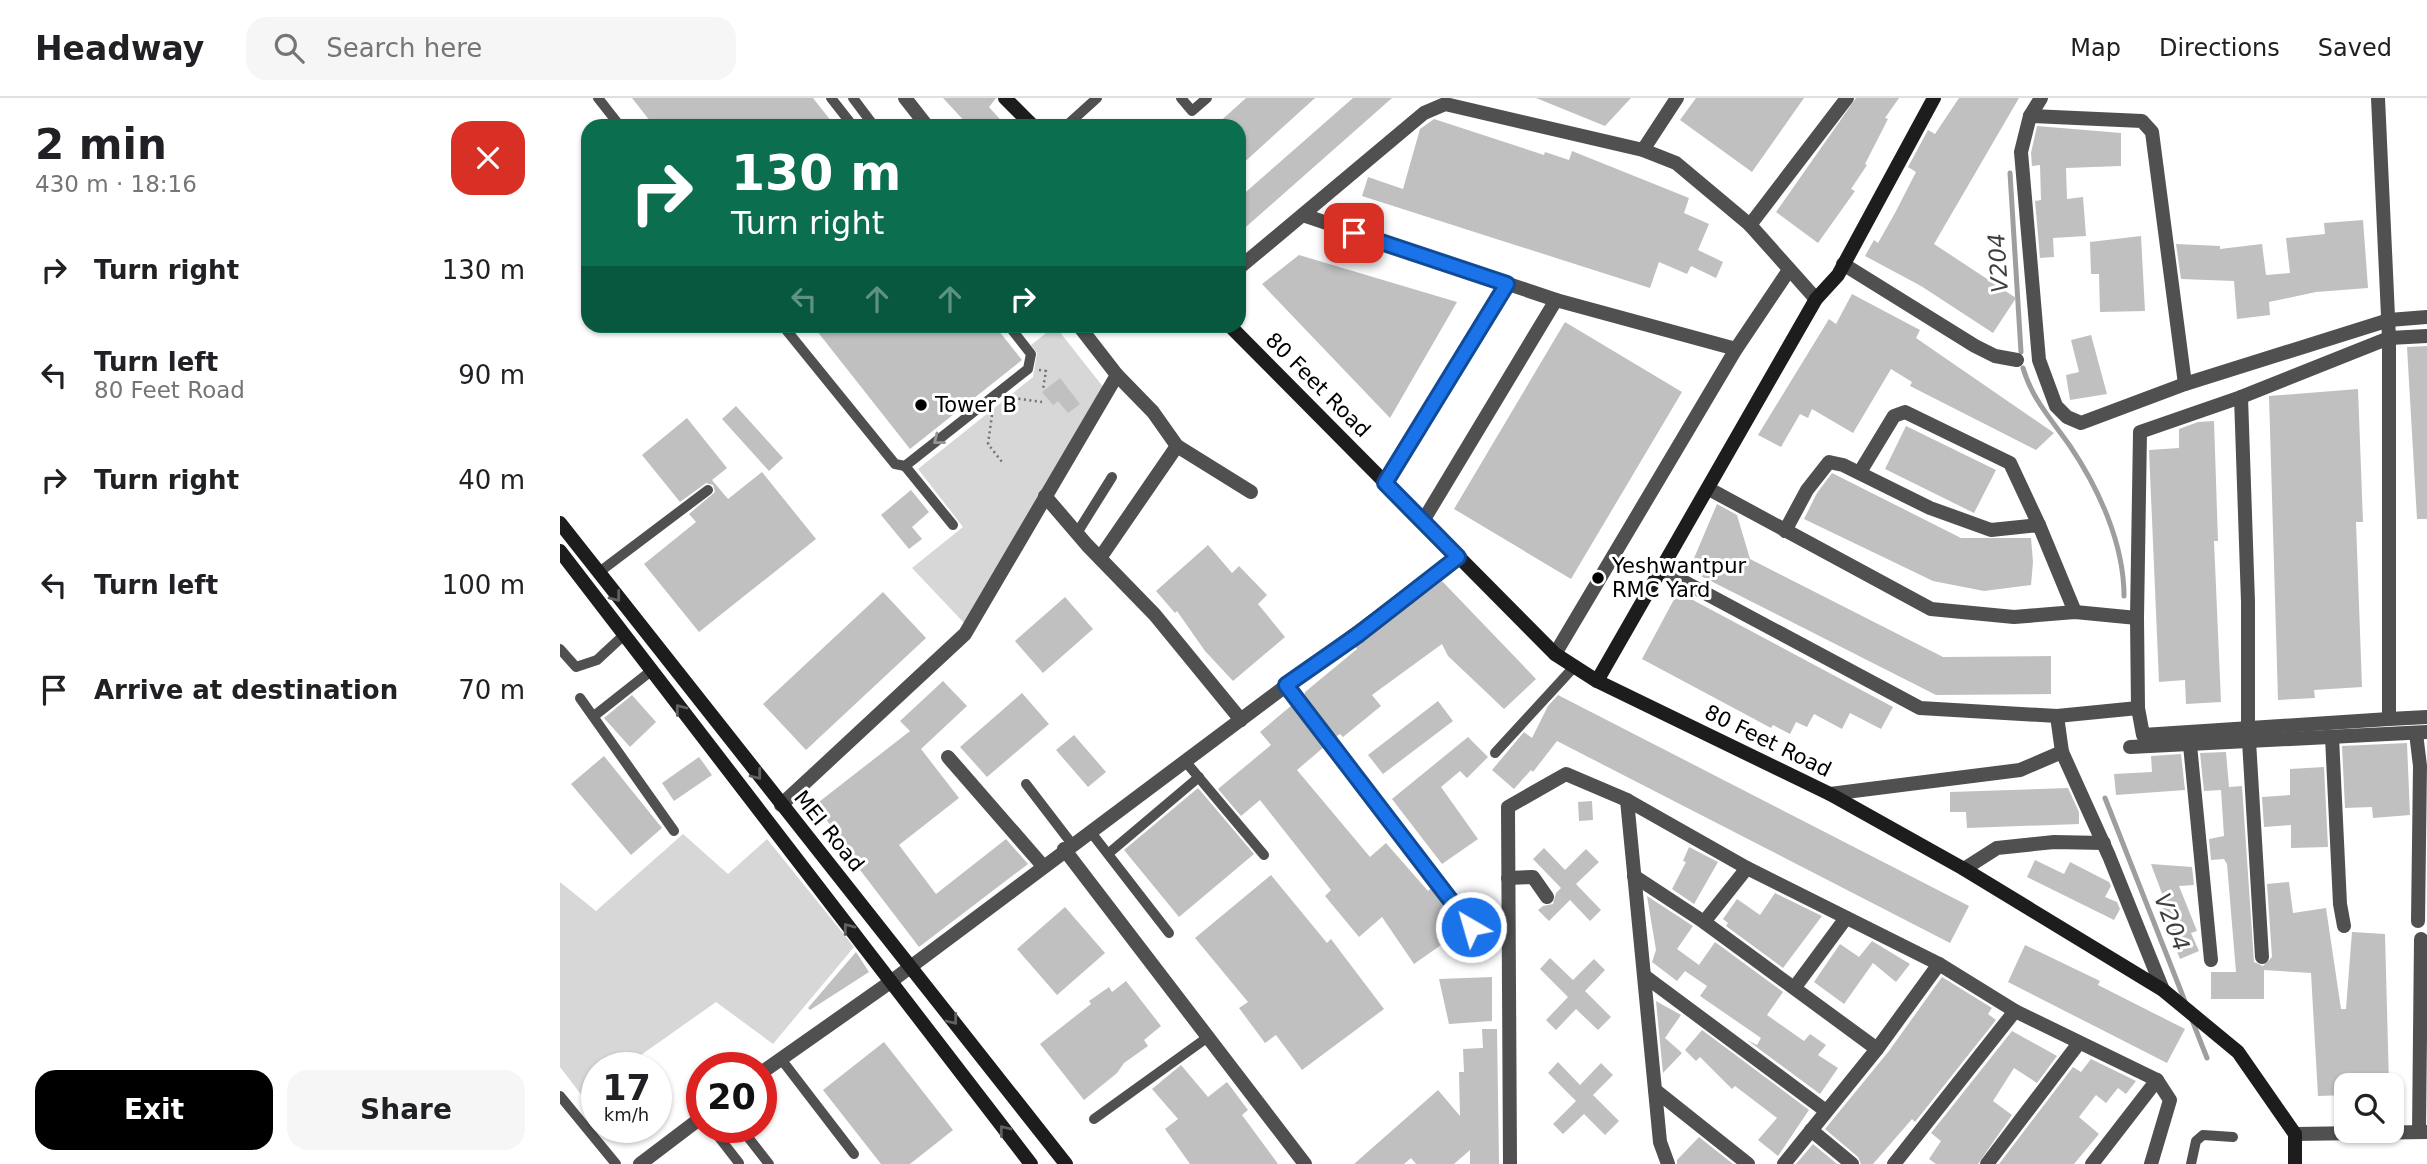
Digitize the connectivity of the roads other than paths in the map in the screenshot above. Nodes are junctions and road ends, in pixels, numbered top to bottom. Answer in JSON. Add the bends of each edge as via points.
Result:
{"nodes":[{"id":1,"x":598,"y":98,"type":"edge"},
{"id":2,"x":831,"y":98,"type":"edge"},
{"id":3,"x":853,"y":98,"type":"edge"},
{"id":4,"x":905,"y":98,"type":"edge"},
{"id":5,"x":1005,"y":98,"type":"edge"},
{"id":6,"x":1097,"y":98,"type":"edge"},
{"id":7,"x":1181,"y":98,"type":"edge"},
{"id":8,"x":1207,"y":98,"type":"edge"},
{"id":9,"x":1677,"y":98,"type":"edge"},
{"id":10,"x":1847,"y":98,"type":"edge"},
{"id":11,"x":1934,"y":98,"type":"edge"},
{"id":12,"x":2042,"y":98,"type":"edge"},
{"id":13,"x":2378,"y":98,"type":"edge"},
{"id":14,"x":1469,"y":102,"type":"edge"},
{"id":15,"x":2030,"y":116,"type":"junction"},
{"id":16,"x":615,"y":119,"type":"edge"},
{"id":17,"x":848,"y":119,"type":"edge"},
{"id":18,"x":869,"y":119,"type":"edge"},
{"id":19,"x":922,"y":119,"type":"edge"},
{"id":20,"x":1026,"y":119,"type":"edge"},
{"id":21,"x":1074,"y":119,"type":"edge"},
{"id":22,"x":1643,"y":150,"type":"junction"},
{"id":23,"x":1303,"y":215,"type":"junction"},
{"id":24,"x":1750,"y":225,"type":"junction"},
{"id":25,"x":1246,"y":262,"type":"edge"},
{"id":26,"x":1843,"y":264,"type":"junction"},
{"id":27,"x":1789,"y":270,"type":"junction"},
{"id":28,"x":1507,"y":284,"type":"junction"},
{"id":29,"x":1816,"y":299,"type":"junction"},
{"id":30,"x":1556,"y":300,"type":"junction"},
{"id":31,"x":2427,"y":317,"type":"edge"},
{"id":32,"x":2389,"y":320,"type":"junction"},
{"id":33,"x":789,"y":333,"type":"edge"},
{"id":34,"x":1014,"y":333,"type":"edge"},
{"id":35,"x":1084,"y":333,"type":"edge"},
{"id":36,"x":1237,"y":333,"type":"edge"},
{"id":37,"x":2427,"y":335,"type":"edge"},
{"id":38,"x":2389,"y":338,"type":"junction"},
{"id":39,"x":1736,"y":349,"type":"junction"},
{"id":40,"x":2017,"y":360,"type":"dead end"},
{"id":41,"x":1117,"y":375,"type":"junction"},
{"id":42,"x":2185,"y":384,"type":"junction"},
{"id":43,"x":2241,"y":397,"type":"junction"},
{"id":44,"x":1177,"y":446,"type":"junction"},
{"id":45,"x":905,"y":466,"type":"junction"},
{"id":46,"x":1860,"y":472,"type":"junction"},
{"id":47,"x":1112,"y":477,"type":"dead end"},
{"id":48,"x":1385,"y":483,"type":"junction"},
{"id":49,"x":1709,"y":489,"type":"junction"},
{"id":50,"x":708,"y":490,"type":"dead end"},
{"id":51,"x":1251,"y":492,"type":"dead end"},
{"id":52,"x":1045,"y":496,"type":"junction"},
{"id":53,"x":1423,"y":521,"type":"junction"},
{"id":54,"x":560,"y":523,"type":"edge"},
{"id":55,"x":953,"y":525,"type":"dead end"},
{"id":56,"x":2039,"y":525,"type":"junction"},
{"id":57,"x":1785,"y":531,"type":"junction"},
{"id":58,"x":1077,"y":533,"type":"junction"},
{"id":59,"x":560,"y":551,"type":"edge"},
{"id":60,"x":1458,"y":557,"type":"junction"},
{"id":61,"x":1100,"y":558,"type":"junction"},
{"id":62,"x":1662,"y":570,"type":"junction"},
{"id":63,"x":598,"y":573,"type":"junction"},
{"id":64,"x":2075,"y":612,"type":"junction"},
{"id":65,"x":2137,"y":618,"type":"junction"},
{"id":66,"x":624,"y":635,"type":"junction"},
{"id":67,"x":560,"y":649,"type":"edge"},
{"id":68,"x":1555,"y":654,"type":"junction"},
{"id":69,"x":1574,"y":667,"type":"junction"},
{"id":70,"x":651,"y":671,"type":"junction"},
{"id":71,"x":1597,"y":681,"type":"junction"},
{"id":72,"x":1286,"y":685,"type":"junction"},
{"id":73,"x":580,"y":698,"type":"dead end"},
{"id":74,"x":2138,"y":708,"type":"junction"},
{"id":75,"x":594,"y":716,"type":"junction"},
{"id":76,"x":2057,"y":716,"type":"junction"},
{"id":77,"x":2427,"y":717,"type":"edge"},
{"id":78,"x":2389,"y":719,"type":"junction"},
{"id":79,"x":1241,"y":720,"type":"junction"},
{"id":80,"x":2422,"y":733,"type":"edge"},
{"id":81,"x":2248,"y":735,"type":"junction"},
{"id":82,"x":2332,"y":737,"type":"junction"},
{"id":83,"x":2190,"y":745,"type":"junction"},
{"id":84,"x":2130,"y":747,"type":"dead end"},
{"id":85,"x":2062,"y":752,"type":"junction"},
{"id":86,"x":1495,"y":753,"type":"dead end"},
{"id":87,"x":948,"y":757,"type":"dead end"},
{"id":88,"x":1185,"y":761,"type":"junction"},
{"id":89,"x":1199,"y":777,"type":"junction"},
{"id":90,"x":1026,"y":783,"type":"dead end"},
{"id":91,"x":1830,"y":794,"type":"junction"},
{"id":92,"x":1627,"y":800,"type":"junction"},
{"id":93,"x":781,"y":805,"type":"junction"},
{"id":94,"x":674,"y":831,"type":"dead end"},
{"id":95,"x":1090,"y":831,"type":"junction"},
{"id":96,"x":2104,"y":843,"type":"junction"},
{"id":97,"x":1068,"y":846,"type":"junction"},
{"id":98,"x":1109,"y":853,"type":"junction"},
{"id":99,"x":1265,"y":855,"type":"dead end"},
{"id":100,"x":1043,"y":866,"type":"junction"},
{"id":101,"x":1747,"y":869,"type":"junction"},
{"id":102,"x":1964,"y":869,"type":"junction"},
{"id":103,"x":1634,"y":876,"type":"junction"},
{"id":104,"x":1508,"y":878,"type":"junction"},
{"id":105,"x":1547,"y":897,"type":"dead end"},
{"id":106,"x":1846,"y":918,"type":"junction"},
{"id":107,"x":2418,"y":921,"type":"dead end"},
{"id":108,"x":1704,"y":922,"type":"junction"},
{"id":109,"x":2344,"y":926,"type":"dead end"},
{"id":110,"x":1471,"y":927,"type":"road end"},
{"id":111,"x":1169,"y":933,"type":"dead end"},
{"id":112,"x":2421,"y":939,"type":"dead end"},
{"id":113,"x":2262,"y":957,"type":"dead end"},
{"id":114,"x":2211,"y":960,"type":"dead end"},
{"id":115,"x":1940,"y":964,"type":"junction"},
{"id":116,"x":911,"y":966,"type":"junction"},
{"id":117,"x":1646,"y":977,"type":"junction"},
{"id":118,"x":889,"y":983,"type":"junction"},
{"id":119,"x":1795,"y":987,"type":"junction"},
{"id":120,"x":2163,"y":990,"type":"junction"},
{"id":121,"x":2015,"y":1011,"type":"junction"},
{"id":122,"x":1208,"y":1037,"type":"junction"},
{"id":123,"x":2079,"y":1043,"type":"junction"},
{"id":124,"x":1877,"y":1049,"type":"junction"},
{"id":125,"x":781,"y":1059,"type":"junction"},
{"id":126,"x":777,"y":1062,"type":"edge"},
{"id":127,"x":2157,"y":1080,"type":"junction"},
{"id":128,"x":1655,"y":1090,"type":"junction"},
{"id":129,"x":560,"y":1096,"type":"edge"},
{"id":130,"x":1826,"y":1111,"type":"junction"},
{"id":131,"x":1094,"y":1119,"type":"dead end"},
{"id":132,"x":686,"y":1129,"type":"edge"},
{"id":133,"x":1811,"y":1130,"type":"junction"},
{"id":134,"x":2423,"y":1132,"type":"edge"},
{"id":135,"x":2295,"y":1134,"type":"junction"},
{"id":136,"x":2232,"y":1137,"type":"dead end"},
{"id":137,"x":723,"y":1143,"type":"edge"},
{"id":138,"x":753,"y":1143,"type":"edge"},
{"id":139,"x":854,"y":1154,"type":"dead end"},
{"id":140,"x":739,"y":1163,"type":"edge"},
{"id":141,"x":616,"y":1164,"type":"edge"},
{"id":142,"x":640,"y":1164,"type":"edge"},
{"id":143,"x":769,"y":1164,"type":"edge"},
{"id":144,"x":1031,"y":1164,"type":"edge"},
{"id":145,"x":1066,"y":1164,"type":"edge"},
{"id":146,"x":1306,"y":1164,"type":"edge"},
{"id":147,"x":1510,"y":1164,"type":"edge"},
{"id":148,"x":1668,"y":1164,"type":"edge"},
{"id":149,"x":1748,"y":1164,"type":"edge"},
{"id":150,"x":1784,"y":1164,"type":"edge"},
{"id":151,"x":1852,"y":1164,"type":"edge"},
{"id":152,"x":1894,"y":1164,"type":"edge"},
{"id":153,"x":1987,"y":1164,"type":"edge"},
{"id":154,"x":2092,"y":1164,"type":"edge"},
{"id":155,"x":2151,"y":1164,"type":"edge"},
{"id":156,"x":2190,"y":1164,"type":"edge"},
{"id":157,"x":2295,"y":1164,"type":"edge"}],
"edges":[{"from":1,"to":16,"type":"lane"},
{"from":2,"to":17,"type":"lane"},
{"from":3,"to":18,"type":"lane"},
{"from":4,"to":19,"type":"street"},
{"from":5,"to":20,"type":"street"},
{"from":6,"to":21,"type":"lane"},
{"from":7,"to":8,"type":"lane","via":[[1192,111]]},
{"from":9,"to":22,"type":"street"},
{"from":10,"to":24,"type":"street"},
{"from":11,"to":26,"type":"street"},
{"from":12,"to":15,"type":"street"},
{"from":13,"to":32,"type":"street"},
{"from":14,"to":22,"type":"street"},
{"from":14,"to":23,"type":"street","via":[[1445,104],[1424,113]]},
{"from":15,"to":42,"type":"street","via":[[2143,121],[2152,132]]},
{"from":15,"to":42,"type":"street","via":[[2021,152],[2028,244],[2039,360],[2056,406],[2081,423]]},
{"from":22,"to":24,"type":"street","via":[[1676,163]]},
{"from":23,"to":25,"type":"street"},
{"from":23,"to":28,"type":"street"},
{"from":24,"to":27,"type":"street"},
{"from":26,"to":29,"type":"street"},
{"from":26,"to":40,"type":"street","via":[[1975,346]]},
{"from":27,"to":29,"type":"street"},
{"from":27,"to":39,"type":"street"},
{"from":28,"to":30,"type":"street"},
{"from":28,"to":48,"type":"street"},
{"from":29,"to":49,"type":"street"},
{"from":30,"to":39,"type":"street"},
{"from":30,"to":53,"type":"street"},
{"from":31,"to":32,"type":"street"},
{"from":32,"to":38,"type":"street"},
{"from":32,"to":42,"type":"street"},
{"from":33,"to":45,"type":"lane","via":[[895,464]]},
{"from":34,"to":45,"type":"lane","one_way":true,"via":[[1031,354],[1028,369]]},
{"from":35,"to":41,"type":"street"},
{"from":36,"to":48,"type":"street","name":"80 Feet Road"},
{"from":37,"to":38,"type":"street"},
{"from":38,"to":43,"type":"street"},
{"from":38,"to":78,"type":"street"},
{"from":39,"to":68,"type":"street"},
{"from":41,"to":44,"type":"street","via":[[1153,412]]},
{"from":41,"to":52,"type":"street"},
{"from":43,"to":65,"type":"street","via":[[2140,432]]},
{"from":43,"to":81,"type":"street"},
{"from":44,"to":51,"type":"street"},
{"from":44,"to":61,"type":"street"},
{"from":45,"to":55,"type":"lane"},
{"from":46,"to":56,"type":"street","via":[[1930,508],[1991,530]]},
{"from":46,"to":56,"type":"street","via":[[1894,416],[1905,412],[2010,463]]},
{"from":46,"to":57,"type":"street","via":[[1829,462]]},
{"from":47,"to":58,"type":"lane"},
{"from":48,"to":53,"type":"street","name":"80 Feet Road"},
{"from":49,"to":57,"type":"street"},
{"from":49,"to":62,"type":"street"},
{"from":50,"to":63,"type":"lane"},
{"from":52,"to":58,"type":"street"},
{"from":52,"to":93,"type":"street","via":[[965,634]]},
{"from":53,"to":60,"type":"street","name":"80 Feet Road"},
{"from":54,"to":63,"type":"street","name":"MEI Road"},
{"from":56,"to":64,"type":"street"},
{"from":57,"to":64,"type":"street","via":[[1931,609],[2014,617]]},
{"from":58,"to":61,"type":"street"},
{"from":59,"to":66,"type":"street","name":"MEI Road"},
{"from":60,"to":68,"type":"street","name":"80 Feet Road"},
{"from":60,"to":72,"type":"street"},
{"from":61,"to":79,"type":"street","via":[[1155,615]]},
{"from":62,"to":71,"type":"street"},
{"from":62,"to":76,"type":"street","via":[[1920,708]]},
{"from":63,"to":93,"type":"street","name":"MEI Road","one_way":true},
{"from":64,"to":65,"type":"street"},
{"from":65,"to":74,"type":"street"},
{"from":66,"to":67,"type":"lane","via":[[597,660],[576,667]]},
{"from":66,"to":70,"type":"street","name":"MEI Road"},
{"from":68,"to":69,"type":"street","name":"80 Feet Road"},
{"from":69,"to":71,"type":"street","name":"80 Feet Road"},
{"from":69,"to":86,"type":"lane"},
{"from":70,"to":75,"type":"lane"},
{"from":118,"to":70,"type":"street","name":"MEI Road","one_way":true},
{"from":71,"to":91,"type":"street","name":"80 Feet Road"},
{"from":72,"to":79,"type":"street"},
{"from":72,"to":110,"type":"lane"},
{"from":73,"to":75,"type":"lane"},
{"from":74,"to":76,"type":"street"},
{"from":74,"to":81,"type":"street","via":[[2143,735]]},
{"from":75,"to":94,"type":"lane"},
{"from":76,"to":85,"type":"street"},
{"from":77,"to":78,"type":"street"},
{"from":78,"to":81,"type":"street"},
{"from":79,"to":88,"type":"street"},
{"from":80,"to":82,"type":"street"},
{"from":80,"to":107,"type":"street"},
{"from":81,"to":82,"type":"street"},
{"from":81,"to":83,"type":"street"},
{"from":81,"to":113,"type":"street"},
{"from":82,"to":109,"type":"street"},
{"from":83,"to":84,"type":"street"},
{"from":83,"to":114,"type":"street"},
{"from":85,"to":91,"type":"street","via":[[2020,770]]},
{"from":85,"to":96,"type":"street"},
{"from":87,"to":100,"type":"street"},
{"from":88,"to":89,"type":"lane"},
{"from":88,"to":95,"type":"street"},
{"from":89,"to":98,"type":"lane"},
{"from":89,"to":99,"type":"lane"},
{"from":90,"to":97,"type":"lane"},
{"from":91,"to":102,"type":"street","name":"80 Feet Road"},
{"from":92,"to":101,"type":"street"},
{"from":92,"to":103,"type":"street"},
{"from":92,"to":104,"type":"street","via":[[1566,774],[1508,807]]},
{"from":93,"to":116,"type":"street","name":"MEI Road"},
{"from":95,"to":97,"type":"street"},
{"from":95,"to":98,"type":"lane"},
{"from":96,"to":102,"type":"street","via":[[1997,848]]},
{"from":96,"to":120,"type":"street"},
{"from":97,"to":100,"type":"street"},
{"from":97,"to":122,"type":"street"},
{"from":98,"to":111,"type":"lane"},
{"from":100,"to":116,"type":"street"},
{"from":101,"to":106,"type":"street"},
{"from":101,"to":108,"type":"street"},
{"from":102,"to":120,"type":"street","name":"80 Feet Road"},
{"from":103,"to":108,"type":"street"},
{"from":103,"to":117,"type":"street"},
{"from":104,"to":105,"type":"street","via":[[1533,877]]},
{"from":104,"to":147,"type":"street"},
{"from":106,"to":115,"type":"street"},
{"from":106,"to":119,"type":"street"},
{"from":108,"to":119,"type":"street"},
{"from":112,"to":134,"type":"street"},
{"from":115,"to":121,"type":"street"},
{"from":115,"to":124,"type":"street"},
{"from":116,"to":118,"type":"street"},
{"from":116,"to":145,"type":"street","name":"MEI Road","one_way":true},
{"from":117,"to":128,"type":"street"},
{"from":117,"to":130,"type":"street"},
{"from":118,"to":125,"type":"street"},
{"from":144,"to":118,"type":"street","name":"MEI Road","one_way":true},
{"from":119,"to":124,"type":"street"},
{"from":120,"to":135,"type":"street","name":"80 Feet Road","via":[[2238,1052]]},
{"from":121,"to":123,"type":"street"},
{"from":121,"to":152,"type":"street"},
{"from":122,"to":131,"type":"lane"},
{"from":122,"to":146,"type":"street"},
{"from":123,"to":127,"type":"street"},
{"from":123,"to":153,"type":"street"},
{"from":124,"to":130,"type":"street"},
{"from":125,"to":126,"type":"street"},
{"from":125,"to":139,"type":"lane"},
{"from":127,"to":154,"type":"street"},
{"from":127,"to":155,"type":"street","via":[[2170,1100]]},
{"from":128,"to":148,"type":"street","via":[[1660,1142]]},
{"from":128,"to":149,"type":"street"},
{"from":129,"to":141,"type":"lane"},
{"from":130,"to":133,"type":"street"},
{"from":132,"to":142,"type":"street"},
{"from":133,"to":150,"type":"street"},
{"from":133,"to":151,"type":"street"},
{"from":134,"to":135,"type":"street"},
{"from":135,"to":157,"type":"street"},
{"from":136,"to":156,"type":"lane","via":[[2203,1135],[2196,1141]]},
{"from":137,"to":140,"type":"lane"},
{"from":138,"to":143,"type":"lane"}]}
